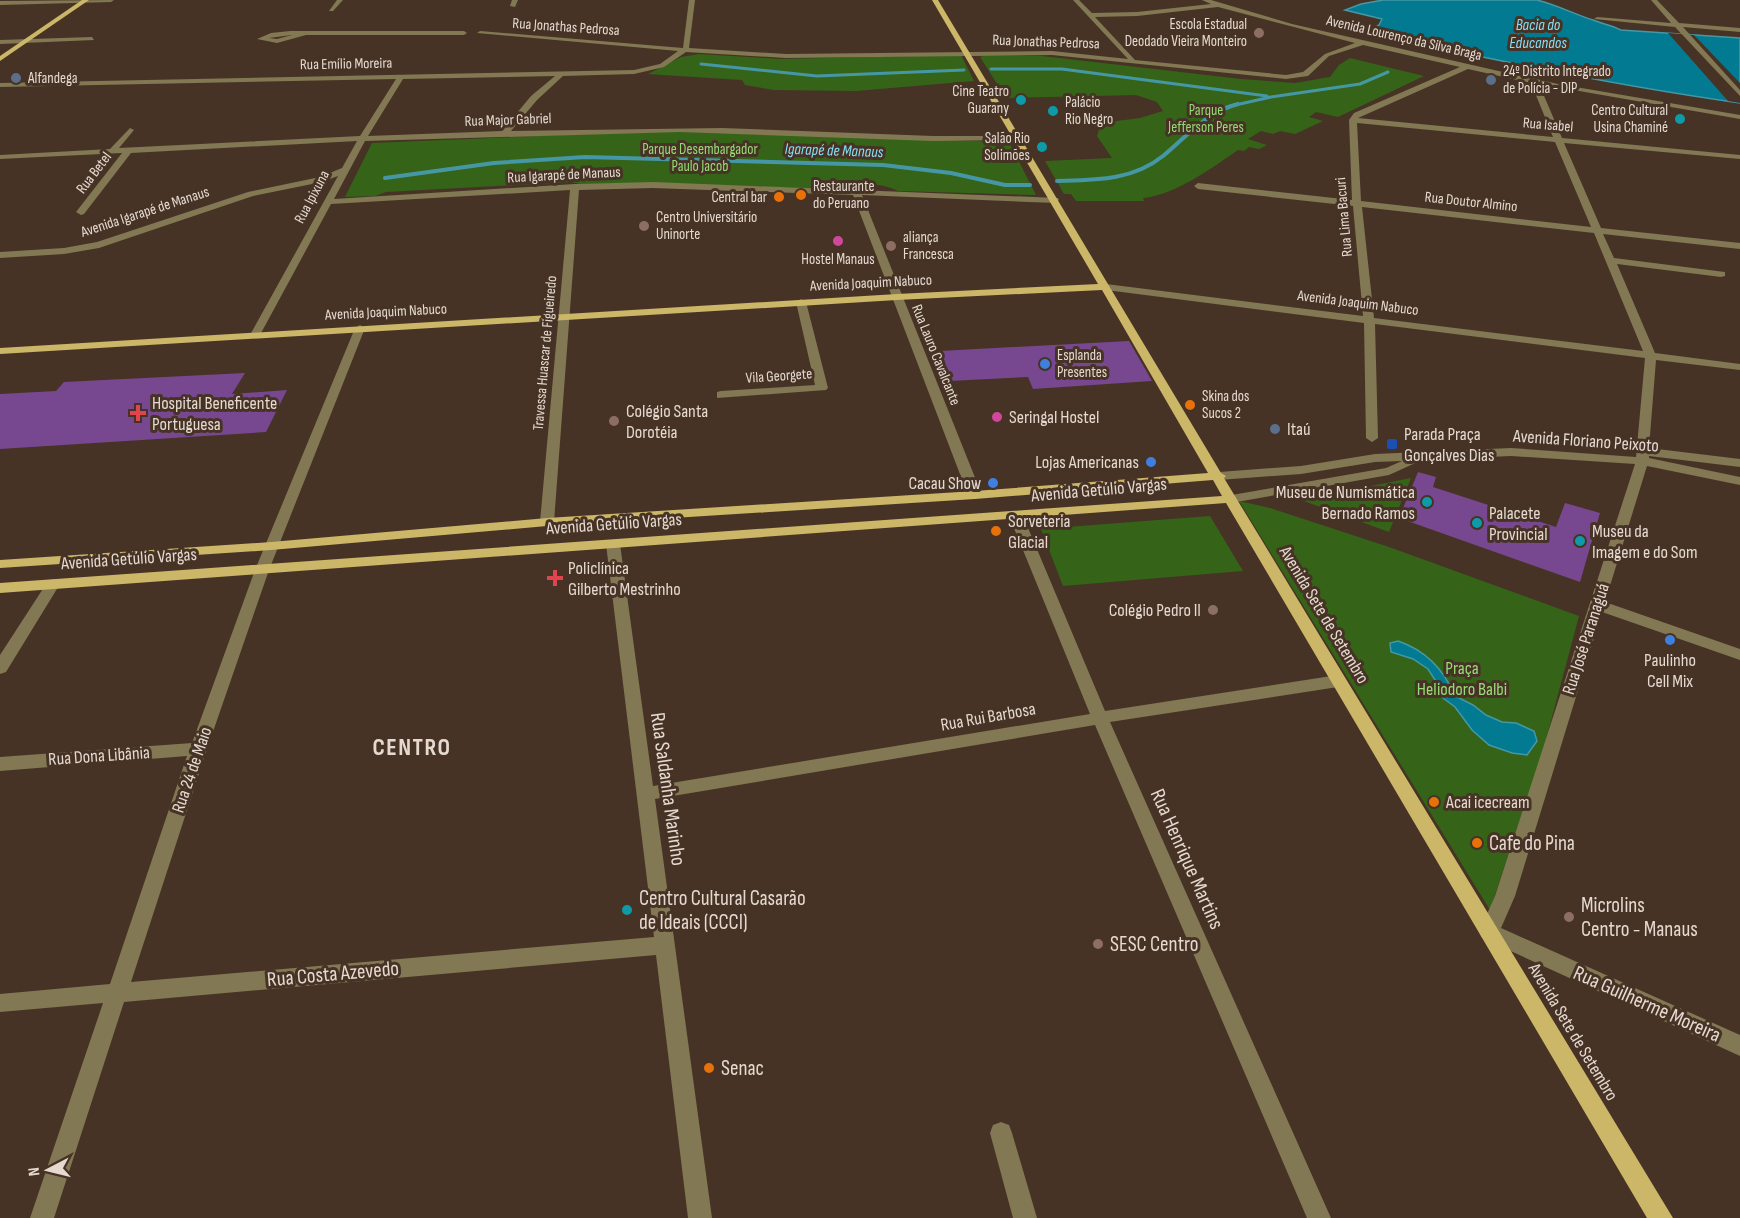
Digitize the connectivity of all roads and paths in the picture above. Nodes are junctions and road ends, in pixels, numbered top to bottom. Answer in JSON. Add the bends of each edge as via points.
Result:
{"nodes":[{"id":1,"x":85,"y":0,"type":"edge"},
{"id":2,"x":111,"y":0,"type":"edge"},
{"id":3,"x":340,"y":0,"type":"edge"},
{"id":4,"x":692,"y":0,"type":"edge"},
{"id":5,"x":935,"y":0,"type":"edge"},
{"id":6,"x":1076,"y":0,"type":"edge"},
{"id":7,"x":1206,"y":0,"type":"edge"},
{"id":8,"x":1220,"y":2,"type":"edge"},
{"id":9,"x":1656,"y":2,"type":"edge"},
{"id":10,"x":0,"y":3,"type":"edge"},
{"id":11,"x":331,"y":10,"type":"dead end"},
{"id":12,"x":1092,"y":15,"type":"junction"},
{"id":13,"x":1597,"y":20,"type":"dead end"},
{"id":14,"x":1740,"y":30,"type":"edge"},
{"id":15,"x":306,"y":33,"type":"junction"},
{"id":16,"x":92,"y":39,"type":"dead end"},
{"id":17,"x":0,"y":42,"type":"edge"},
{"id":18,"x":24,"y":42,"type":"junction"},
{"id":19,"x":1365,"y":42,"type":"junction"},
{"id":20,"x":1406,"y":46,"type":"junction"},
{"id":21,"x":686,"y":50,"type":"junction"},
{"id":22,"x":1397,"y":50,"type":"junction"},
{"id":23,"x":716,"y":52,"type":"junction"},
{"id":24,"x":967,"y":54,"type":"junction"},
{"id":25,"x":0,"y":58,"type":"edge"},
{"id":26,"x":675,"y":58,"type":"junction"},
{"id":27,"x":1132,"y":60,"type":"junction"},
{"id":28,"x":1467,"y":67,"type":"junction"},
{"id":29,"x":562,"y":73,"type":"junction"},
{"id":30,"x":401,"y":76,"type":"junction"},
{"id":31,"x":1532,"y":79,"type":"junction"},
{"id":32,"x":0,"y":85,"type":"edge"},
{"id":33,"x":1740,"y":94,"type":"edge"},
{"id":34,"x":1740,"y":112,"type":"edge"},
{"id":35,"x":1740,"y":117,"type":"edge"},
{"id":36,"x":1353,"y":120,"type":"junction"},
{"id":37,"x":130,"y":130,"type":"dead end"},
{"id":38,"x":504,"y":134,"type":"junction"},
{"id":39,"x":1017,"y":138,"type":"junction"},
{"id":40,"x":362,"y":139,"type":"junction"},
{"id":41,"x":1558,"y":140,"type":"junction"},
{"id":42,"x":128,"y":151,"type":"junction"},
{"id":43,"x":112,"y":152,"type":"junction"},
{"id":44,"x":0,"y":157,"type":"edge"},
{"id":45,"x":1740,"y":157,"type":"edge"},
{"id":46,"x":344,"y":170,"type":"junction"},
{"id":47,"x":297,"y":185,"type":"junction"},
{"id":48,"x":1198,"y":186,"type":"dead end"},
{"id":49,"x":575,"y":187,"type":"junction"},
{"id":50,"x":856,"y":192,"type":"junction"},
{"id":51,"x":328,"y":198,"type":"junction"},
{"id":52,"x":1055,"y":200,"type":"junction"},
{"id":53,"x":1357,"y":204,"type":"junction"},
{"id":54,"x":81,"y":212,"type":"dead end"},
{"id":55,"x":1596,"y":231,"type":"junction"},
{"id":56,"x":1740,"y":246,"type":"edge"},
{"id":57,"x":0,"y":255,"type":"edge"},
{"id":58,"x":1610,"y":260,"type":"junction"},
{"id":59,"x":1721,"y":274,"type":"dead end"},
{"id":60,"x":1106,"y":287,"type":"junction"},
{"id":61,"x":897,"y":297,"type":"junction"},
{"id":62,"x":801,"y":302,"type":"junction"},
{"id":63,"x":565,"y":316,"type":"junction"},
{"id":64,"x":1369,"y":319,"type":"junction"},
{"id":65,"x":360,"y":328,"type":"junction"},
{"id":66,"x":255,"y":335,"type":"junction"},
{"id":67,"x":0,"y":351,"type":"edge"},
{"id":68,"x":1651,"y":356,"type":"junction"},
{"id":69,"x":1740,"y":368,"type":"edge"},
{"id":70,"x":721,"y":395,"type":"dead end"},
{"id":71,"x":1372,"y":438,"type":"dead end"},
{"id":72,"x":1427,"y":455,"type":"junction"},
{"id":73,"x":1643,"y":456,"type":"junction"},
{"id":74,"x":1740,"y":463,"type":"edge"},
{"id":75,"x":1219,"y":476,"type":"junction"},
{"id":76,"x":1740,"y":481,"type":"edge"},
{"id":77,"x":975,"y":495,"type":"junction"},
{"id":78,"x":1231,"y":499,"type":"junction"},
{"id":79,"x":1016,"y":516,"type":"junction"},
{"id":80,"x":547,"y":522,"type":"junction"},
{"id":81,"x":613,"y":544,"type":"junction"},
{"id":82,"x":271,"y":546,"type":"junction"},
{"id":83,"x":0,"y":564,"type":"edge"},
{"id":84,"x":262,"y":570,"type":"junction"},
{"id":85,"x":53,"y":584,"type":"junction"},
{"id":86,"x":0,"y":588,"type":"edge"},
{"id":87,"x":1596,"y":604,"type":"junction"},
{"id":88,"x":1740,"y":655,"type":"edge"},
{"id":89,"x":0,"y":668,"type":"edge"},
{"id":90,"x":1338,"y":681,"type":"junction"},
{"id":91,"x":1100,"y":718,"type":"junction"},
{"id":92,"x":198,"y":749,"type":"junction"},
{"id":93,"x":0,"y":764,"type":"edge"},
{"id":94,"x":645,"y":794,"type":"junction"},
{"id":95,"x":1489,"y":932,"type":"junction"},
{"id":96,"x":666,"y":945,"type":"junction"},
{"id":97,"x":118,"y":994,"type":"junction"},
{"id":98,"x":0,"y":1003,"type":"edge"},
{"id":99,"x":1740,"y":1046,"type":"edge"},
{"id":100,"x":1001,"y":1133,"type":"dead end"},
{"id":101,"x":42,"y":1218,"type":"edge"},
{"id":102,"x":700,"y":1218,"type":"edge"},
{"id":103,"x":1025,"y":1218,"type":"edge"},
{"id":104,"x":1319,"y":1218,"type":"edge"},
{"id":105,"x":1660,"y":1218,"type":"edge"}],
"edges":[{"from":1,"to":2,"type":"street"},
{"from":1,"to":10,"type":"street"},
{"from":1,"to":18,"type":"main road"},
{"from":3,"to":11,"type":"street"},
{"from":4,"to":21,"type":"street"},
{"from":5,"to":24,"type":"main road","name":"Avenida Sete de Setembro"},
{"from":6,"to":12,"type":"street"},
{"from":7,"to":8,"type":"street","name":"Avenida Lourenço da Silva Braga"},
{"from":8,"to":12,"type":"street","via":[[1148,13]]},
{"from":8,"to":19,"type":"street","name":"Avenida Lourenço da Silva Braga"},
{"from":8,"to":20,"type":"street","name":"Avenida Lourenço da Silva Braga"},
{"from":9,"to":33,"type":"street"},
{"from":12,"to":27,"type":"street"},
{"from":13,"to":14,"type":"street"},
{"from":15,"to":15,"type":"street","via":[[271,34],[260,39],[277,40]]},
{"from":15,"to":21,"type":"street","name":"Rua Jonathas Pedrosa","via":[[480,33]]},
{"from":16,"to":18,"type":"street"},
{"from":17,"to":18,"type":"street"},
{"from":18,"to":25,"type":"main road"},
{"from":19,"to":22,"type":"street","name":"Avenida Lourenço da Silva Braga"},
{"from":19,"to":27,"type":"street","name":"Rua Jonathas Pedrosa","via":[[1327,55],[1305,74],[1286,76]]},
{"from":20,"to":22,"type":"street"},
{"from":20,"to":31,"type":"street","name":"Avenida Lourenço da Silva Braga"},
{"from":21,"to":23,"type":"street","name":"Rua Jonathas Pedrosa"},
{"from":21,"to":26,"type":"street","name":"Rua Emílio Moreira"},
{"from":22,"to":28,"type":"street","name":"Avenida Lourenço da Silva Braga"},
{"from":23,"to":24,"type":"street","name":"Rua Jonathas Pedrosa","via":[[786,56]]},
{"from":23,"to":26,"type":"street","name":"Rua Jonathas Pedrosa"},
{"from":24,"to":27,"type":"street","name":"Rua Jonathas Pedrosa","via":[[1052,53]]},
{"from":24,"to":39,"type":"main road","name":"Avenida Sete de Setembro"},
{"from":26,"to":29,"type":"street","name":"Rua Emílio Moreira","via":[[644,71]]},
{"from":28,"to":31,"type":"street","name":"Avenida Lourenço da Silva Braga"},
{"from":28,"to":36,"type":"street"},
{"from":29,"to":30,"type":"street","name":"Rua Emílio Moreira"},
{"from":29,"to":38,"type":"street"},
{"from":30,"to":32,"type":"street","name":"Rua Emílio Moreira"},
{"from":30,"to":40,"type":"street","name":"Rua Ipixuna"},
{"from":31,"to":34,"type":"street","name":"Avenida Lourenço da Silva Braga"},
{"from":31,"to":35,"type":"street","name":"Avenida Lourenço da Silva Braga","via":[[1646,103]]},
{"from":31,"to":41,"type":"street","name":"Rua José Paranaguá"},
{"from":36,"to":41,"type":"street","name":"Rua Isabel"},
{"from":36,"to":53,"type":"street","name":"Rua Lima Bacuri"},
{"from":37,"to":43,"type":"street"},
{"from":38,"to":39,"type":"street","name":"Rua Major Gabriel","via":[[700,129],[906,138]]},
{"from":38,"to":40,"type":"street","name":"Rua Major Gabriel"},
{"from":39,"to":52,"type":"main road","name":"Avenida Sete de Setembro"},
{"from":40,"to":42,"type":"street","name":"Rua Major Gabriel"},
{"from":40,"to":46,"type":"street","name":"Rua Ipixuna"},
{"from":41,"to":45,"type":"street","name":"Rua Isabel"},
{"from":41,"to":55,"type":"street","name":"Rua José Paranaguá"},
{"from":42,"to":43,"type":"street","name":"Rua Major Gabriel"},
{"from":42,"to":54,"type":"street","name":"Rua Betel"},
{"from":43,"to":44,"type":"street","name":"Rua Major Gabriel"},
{"from":46,"to":47,"type":"street","name":"Avenida Igarapé de Manaus"},
{"from":46,"to":51,"type":"street","name":"Rua Ipixuna"},
{"from":47,"to":51,"type":"street","name":"Avenida Igarapé de Manaus","via":[[313,186]]},
{"from":47,"to":57,"type":"street","name":"Avenida Igarapé de Manaus","via":[[251,194],[99,245]]},
{"from":48,"to":53,"type":"street","name":"Rua Doutor Almino"},
{"from":49,"to":50,"type":"street","name":"Rua Igarapé de Manaus","via":[[653,185]]},
{"from":49,"to":51,"type":"street","name":"Rua Igarapé de Manaus"},
{"from":49,"to":63,"type":"street","name":"Travessa Huascar de Figueiredo"},
{"from":50,"to":52,"type":"street","name":"Rua Igarapé de Manaus"},
{"from":50,"to":61,"type":"street","name":"Rua Lauro Cavalcante"},
{"from":51,"to":66,"type":"street","name":"Rua Ipixuna"},
{"from":52,"to":60,"type":"main road","name":"Avenida Sete de Setembro"},
{"from":53,"to":55,"type":"street","name":"Rua Doutor Almino"},
{"from":53,"to":64,"type":"street","name":"Rua Lima Bacuri"},
{"from":55,"to":56,"type":"street","name":"Rua Doutor Almino"},
{"from":55,"to":58,"type":"street","name":"Rua José Paranaguá"},
{"from":58,"to":59,"type":"street"},
{"from":58,"to":68,"type":"street","name":"Rua José Paranaguá"},
{"from":60,"to":61,"type":"main road","name":"Avenida Joaquim Nabuco"},
{"from":60,"to":64,"type":"street","name":"Avenida Joaquim Nabuco"},
{"from":60,"to":75,"type":"main road","name":"Avenida Sete de Setembro"},
{"from":61,"to":62,"type":"main road","name":"Avenida Joaquim Nabuco"},
{"from":61,"to":77,"type":"street","name":"Rua Lauro Cavalcante"},
{"from":62,"to":63,"type":"main road","name":"Avenida Joaquim Nabuco"},
{"from":62,"to":70,"type":"street","name":"Vila Georgete","via":[[822,388]]},
{"from":63,"to":65,"type":"main road","name":"Avenida Joaquim Nabuco"},
{"from":63,"to":80,"type":"street","name":"Travessa Huascar de Figueiredo"},
{"from":64,"to":68,"type":"street","name":"Avenida Joaquim Nabuco"},
{"from":64,"to":71,"type":"street","name":"Rua Lima Bacuri"},
{"from":65,"to":66,"type":"main road","name":"Avenida Joaquim Nabuco"},
{"from":65,"to":82,"type":"street","name":"Rua 24 de Maio"},
{"from":66,"to":67,"type":"main road","name":"Avenida Joaquim Nabuco"},
{"from":68,"to":69,"type":"street","name":"Avenida Joaquim Nabuco"},
{"from":68,"to":73,"type":"street","name":"Rua José Paranaguá"},
{"from":72,"to":73,"type":"street","name":"Avenida Floriano Peixoto"},
{"from":72,"to":75,"type":"street","name":"Avenida Floriano Peixoto"},
{"from":72,"to":78,"type":"street","name":"Avenida Floriano Peixoto","via":[[1389,471]]},
{"from":73,"to":74,"type":"street"},
{"from":73,"to":76,"type":"street","name":"Avenida Floriano Peixoto"},
{"from":73,"to":87,"type":"street","name":"Rua José Paranaguá"},
{"from":75,"to":77,"type":"main road","name":"Avenida Getúlio Vargas"},
{"from":75,"to":78,"type":"main road","name":"Avenida Sete de Setembro"},
{"from":77,"to":80,"type":"main road","name":"Avenida Getúlio Vargas"},
{"from":78,"to":79,"type":"main road","name":"Avenida Getúlio Vargas"},
{"from":78,"to":90,"type":"main road","name":"Avenida Sete de Setembro"},
{"from":79,"to":81,"type":"main road","name":"Avenida Getúlio Vargas"},
{"from":79,"to":91,"type":"street","name":"Rua Henrique Martins"},
{"from":80,"to":82,"type":"main road","name":"Avenida Getúlio Vargas"},
{"from":81,"to":84,"type":"main road","name":"Avenida Getúlio Vargas"},
{"from":81,"to":94,"type":"street","name":"Rua Saldanha Marinho"},
{"from":82,"to":83,"type":"main road","name":"Avenida Getúlio Vargas"},
{"from":82,"to":84,"type":"street","name":"Rua 24 de Maio"},
{"from":84,"to":85,"type":"main road","name":"Avenida Getúlio Vargas"},
{"from":84,"to":92,"type":"street","name":"Rua 24 de Maio"},
{"from":85,"to":86,"type":"main road","name":"Avenida Getúlio Vargas"},
{"from":85,"to":89,"type":"street"},
{"from":87,"to":88,"type":"street"},
{"from":87,"to":95,"type":"street","name":"Rua José Paranaguá","via":[[1505,896]]},
{"from":90,"to":91,"type":"street","name":"Rua Rui Barbosa"},
{"from":90,"to":95,"type":"main road","name":"Avenida Sete de Setembro"},
{"from":91,"to":94,"type":"street","name":"Rua Rui Barbosa"},
{"from":91,"to":104,"type":"street","name":"Rua Henrique Martins"},
{"from":92,"to":93,"type":"street","name":"Rua Dona Libânia"},
{"from":92,"to":97,"type":"street","name":"Rua 24 de Maio"},
{"from":94,"to":96,"type":"street","name":"Rua Saldanha Marinho"},
{"from":95,"to":99,"type":"street","name":"Rua Guilherme Moreira"},
{"from":95,"to":105,"type":"main road","name":"Avenida Sete de Setembro"},
{"from":96,"to":97,"type":"street","name":"Rua Costa Azevedo"},
{"from":96,"to":102,"type":"street","name":"Rua Saldanha Marinho"},
{"from":97,"to":98,"type":"street","name":"Rua Costa Azevedo"},
{"from":97,"to":101,"type":"street","name":"Rua 24 de Maio"},
{"from":100,"to":103,"type":"street"}]}
